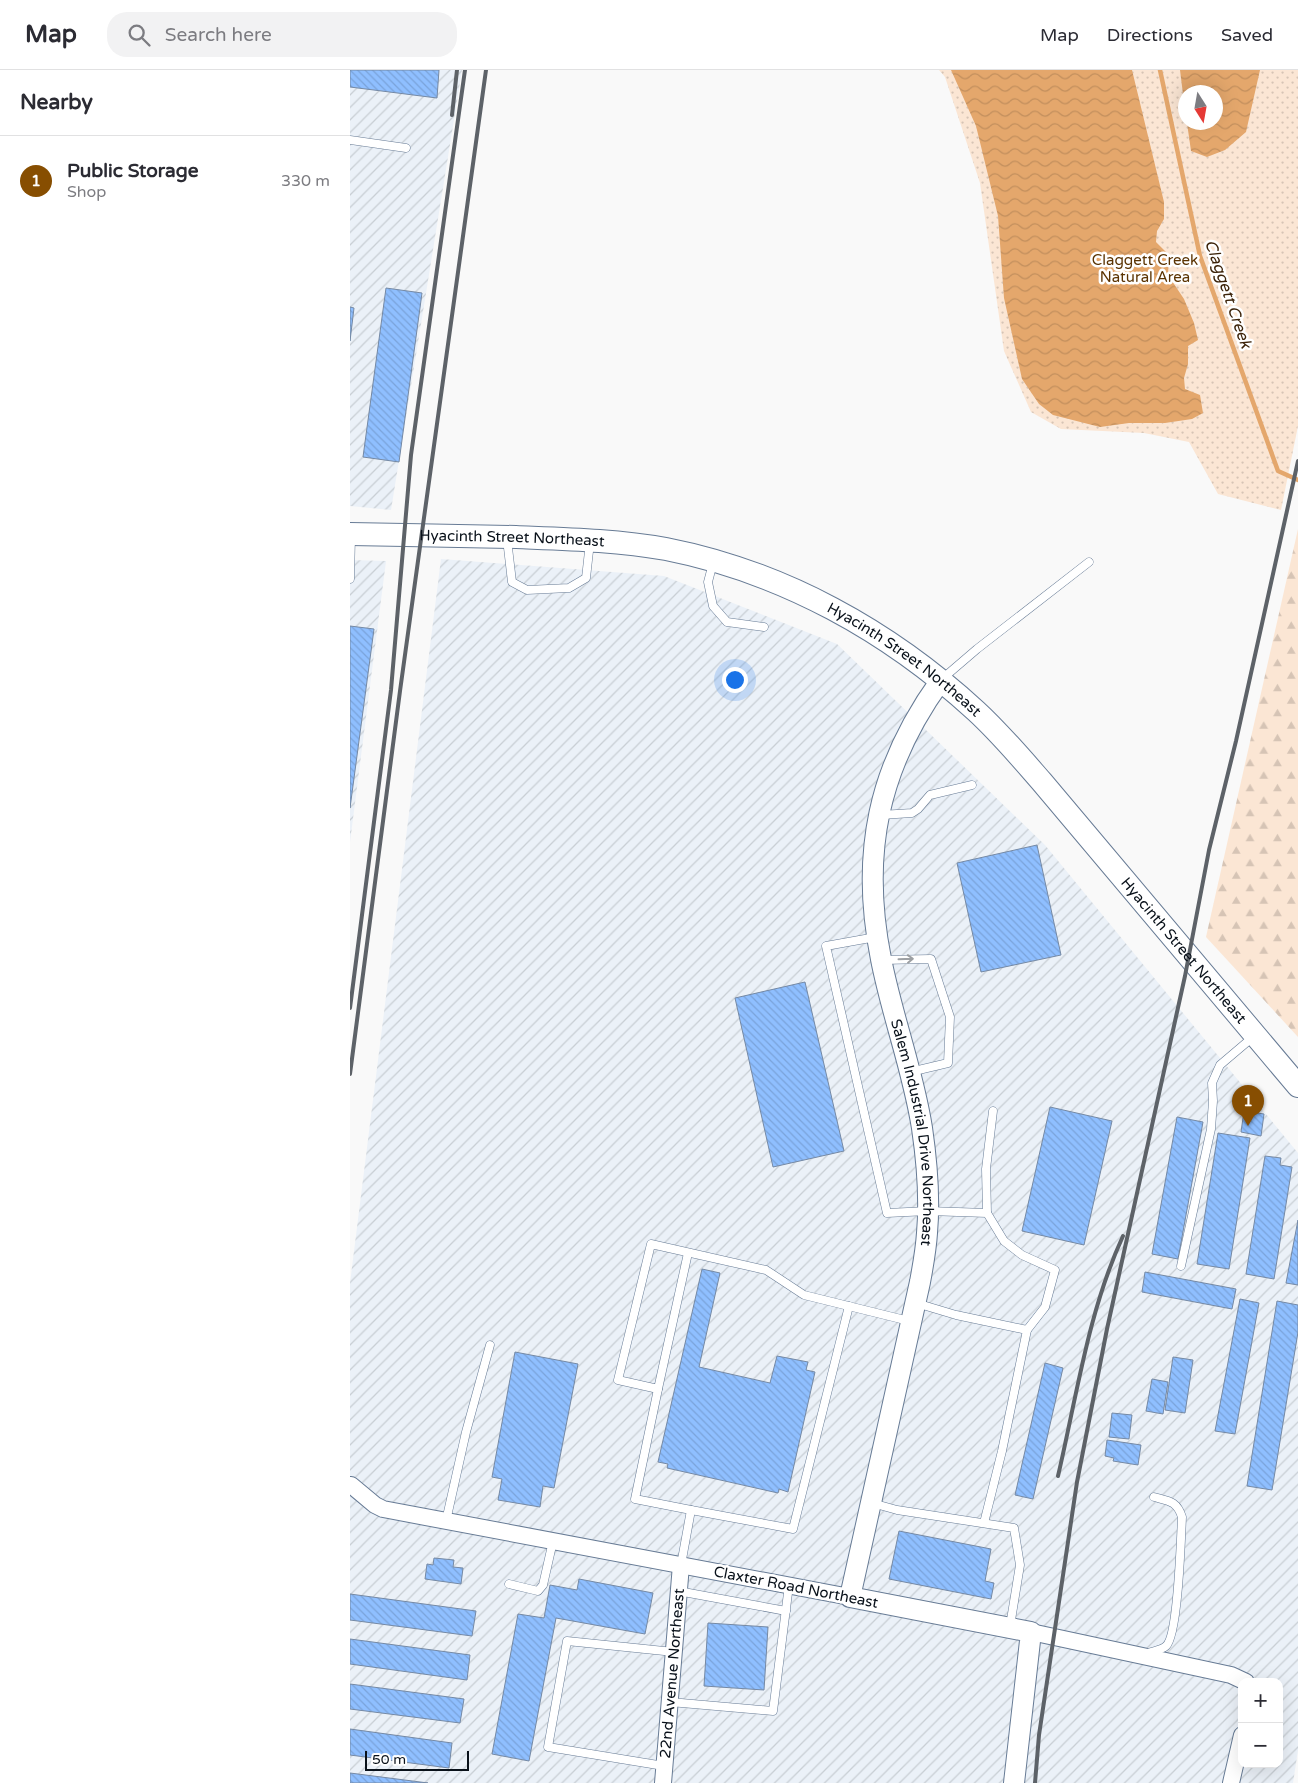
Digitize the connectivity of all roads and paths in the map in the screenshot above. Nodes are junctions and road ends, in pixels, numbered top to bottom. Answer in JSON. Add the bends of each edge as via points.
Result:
{"nodes":[{"id":1,"x":350,"y":140,"type":"edge"},
{"id":2,"x":406,"y":148,"type":"dead end"},
{"id":3,"x":351,"y":534,"type":"edge"},
{"id":4,"x":507,"y":537,"type":"junction"},
{"id":5,"x":590,"y":540,"type":"junction"},
{"id":6,"x":714,"y":561,"type":"junction"},
{"id":7,"x":1089,"y":562,"type":"dead end"},
{"id":8,"x":350,"y":578,"type":"edge"},
{"id":9,"x":764,"y":627,"type":"dead end"},
{"id":10,"x":941,"y":680,"type":"junction"},
{"id":11,"x":972,"y":785,"type":"dead end"},
{"id":12,"x":879,"y":815,"type":"junction"},
{"id":13,"x":877,"y":937,"type":"junction"},
{"id":14,"x":881,"y":960,"type":"junction"},
{"id":15,"x":1255,"y":1036,"type":"junction"},
{"id":16,"x":910,"y":1072,"type":"junction"},
{"id":17,"x":1298,"y":1086,"type":"edge"},
{"id":18,"x":993,"y":1111,"type":"dead end"},
{"id":19,"x":928,"y":1211,"type":"junction"},
{"id":20,"x":987,"y":1213,"type":"junction"},
{"id":21,"x":688,"y":1253,"type":"junction"},
{"id":22,"x":1181,"y":1266,"type":"dead end"},
{"id":23,"x":849,"y":1306,"type":"junction"},
{"id":24,"x":913,"y":1312,"type":"junction"},
{"id":25,"x":1027,"y":1330,"type":"junction"},
{"id":26,"x":490,"y":1345,"type":"dead end"},
{"id":27,"x":658,"y":1389,"type":"junction"},
{"id":28,"x":351,"y":1484,"type":"edge"},
{"id":29,"x":1154,"y":1497,"type":"dead end"},
{"id":30,"x":871,"y":1502,"type":"junction"},
{"id":31,"x":691,"y":1510,"type":"junction"},
{"id":32,"x":446,"y":1521,"type":"junction"},
{"id":33,"x":984,"y":1523,"type":"junction"},
{"id":34,"x":553,"y":1541,"type":"junction"},
{"id":35,"x":681,"y":1565,"type":"junction"},
{"id":36,"x":509,"y":1584,"type":"dead end"},
{"id":37,"x":789,"y":1585,"type":"junction"},
{"id":38,"x":678,"y":1591,"type":"junction"},
{"id":39,"x":850,"y":1597,"type":"junction"},
{"id":40,"x":786,"y":1611,"type":"junction"},
{"id":41,"x":1010,"y":1628,"type":"junction"},
{"id":42,"x":1031,"y":1632,"type":"junction"},
{"id":43,"x":674,"y":1652,"type":"junction"},
{"id":44,"x":1141,"y":1655,"type":"junction"},
{"id":45,"x":1238,"y":1678,"type":"edge"},
{"id":46,"x":670,"y":1702,"type":"junction"},
{"id":47,"x":1238,"y":1752,"type":"edge"},
{"id":48,"x":664,"y":1766,"type":"junction"},
{"id":49,"x":663,"y":1783,"type":"edge"},
{"id":50,"x":1014,"y":1783,"type":"edge"},
{"id":51,"x":1231,"y":1783,"type":"edge"}],
"edges":[{"from":1,"to":2,"type":"lane"},
{"from":3,"to":4,"type":"main road","name":"Hyacinth Street Northeast"},
{"from":3,"to":8,"type":"lane"},
{"from":4,"to":5,"type":"main road","name":"Hyacinth Street Northeast"},
{"from":4,"to":5,"type":"lane","via":[[512,582],[527,590],[570,588],[586,578]]},
{"from":5,"to":6,"type":"main road","name":"Hyacinth Street Northeast","via":[[666,549]]},
{"from":6,"to":9,"type":"lane","via":[[708,582],[713,606],[727,622]]},
{"from":6,"to":10,"type":"main road","name":"Hyacinth Street Northeast","via":[[755,574],[831,608],[864,626]]},
{"from":7,"to":10,"type":"lane"},
{"from":10,"to":12,"type":"street","name":"Salem Industrial Drive Northeast","via":[[921,707],[895,758]]},
{"from":10,"to":15,"type":"main road","name":"Hyacinth Street Northeast","via":[[977,712],[1042,782]]},
{"from":11,"to":12,"type":"lane","via":[[930,795],[912,813]]},
{"from":12,"to":13,"type":"street","name":"Salem Industrial Drive Northeast","via":[[872,859]]},
{"from":13,"to":14,"type":"street","name":"Salem Industrial Drive Northeast"},
{"from":13,"to":19,"type":"lane","via":[[826,946],[887,1213]]},
{"from":14,"to":16,"type":"street","name":"Salem Industrial Drive Northeast"},
{"from":14,"to":16,"type":"lane","one_way":true,"via":[[931,958],[950,1017],[948,1063]]},
{"from":15,"to":17,"type":"main road","name":"Hyacinth Street Northeast"},
{"from":15,"to":22,"type":"lane","via":[[1220,1064],[1212,1083],[1211,1129]]},
{"from":16,"to":19,"type":"street","name":"Salem Industrial Drive Northeast","via":[[923,1135]]},
{"from":18,"to":20,"type":"lane","via":[[986,1169]]},
{"from":19,"to":20,"type":"lane"},
{"from":19,"to":24,"type":"street","name":"Salem Industrial Drive Northeast"},
{"from":20,"to":25,"type":"lane","via":[[1004,1241],[1022,1255],[1055,1270],[1045,1307]]},
{"from":21,"to":23,"type":"lane","via":[[766,1270],[804,1295]]},
{"from":21,"to":27,"type":"lane"},
{"from":21,"to":27,"type":"lane","via":[[650,1244],[618,1380]]},
{"from":23,"to":24,"type":"lane"},
{"from":23,"to":31,"type":"lane","via":[[792,1529]]},
{"from":24,"to":25,"type":"lane","via":[[956,1315]]},
{"from":24,"to":30,"type":"street","name":"Salem Industrial Drive Northeast"},
{"from":25,"to":33,"type":"lane"},
{"from":26,"to":32,"type":"lane"},
{"from":27,"to":31,"type":"lane","via":[[635,1499]]},
{"from":28,"to":32,"type":"street","name":"Claxter Road Northeast","via":[[382,1509]]},
{"from":29,"to":44,"type":"lane","via":[[1171,1502],[1182,1517],[1175,1612],[1171,1639],[1166,1646]]},
{"from":30,"to":33,"type":"lane","via":[[898,1510]]},
{"from":30,"to":39,"type":"street","name":"Salem Industrial Drive Northeast"},
{"from":31,"to":35,"type":"lane"},
{"from":32,"to":34,"type":"street","name":"Claxter Road Northeast"},
{"from":33,"to":41,"type":"lane","via":[[1014,1528],[1020,1564]]},
{"from":34,"to":35,"type":"street","name":"Claxter Road Northeast"},
{"from":34,"to":36,"type":"lane","via":[[543,1585],[538,1590]]},
{"from":35,"to":37,"type":"street","name":"Claxter Road Northeast"},
{"from":35,"to":38,"type":"street","name":"22nd Avenue Northeast"},
{"from":37,"to":39,"type":"street","name":"Claxter Road Northeast"},
{"from":37,"to":40,"type":"lane"},
{"from":38,"to":40,"type":"lane"},
{"from":38,"to":43,"type":"street","name":"22nd Avenue Northeast"},
{"from":39,"to":41,"type":"street","name":"Claxter Road Northeast"},
{"from":40,"to":46,"type":"lane","via":[[773,1711]]},
{"from":41,"to":42,"type":"street","name":"Claxter Road Northeast"},
{"from":42,"to":44,"type":"street","name":"Claxter Road Northeast"},
{"from":42,"to":50,"type":"street"},
{"from":43,"to":46,"type":"street","name":"22nd Avenue Northeast"},
{"from":43,"to":48,"type":"lane","via":[[568,1641],[548,1747]]},
{"from":44,"to":45,"type":"street","name":"Claxter Road Northeast"},
{"from":46,"to":48,"type":"street","name":"22nd Avenue Northeast"},
{"from":47,"to":51,"type":"street"},
{"from":48,"to":49,"type":"street","name":"22nd Avenue Northeast"}]}
